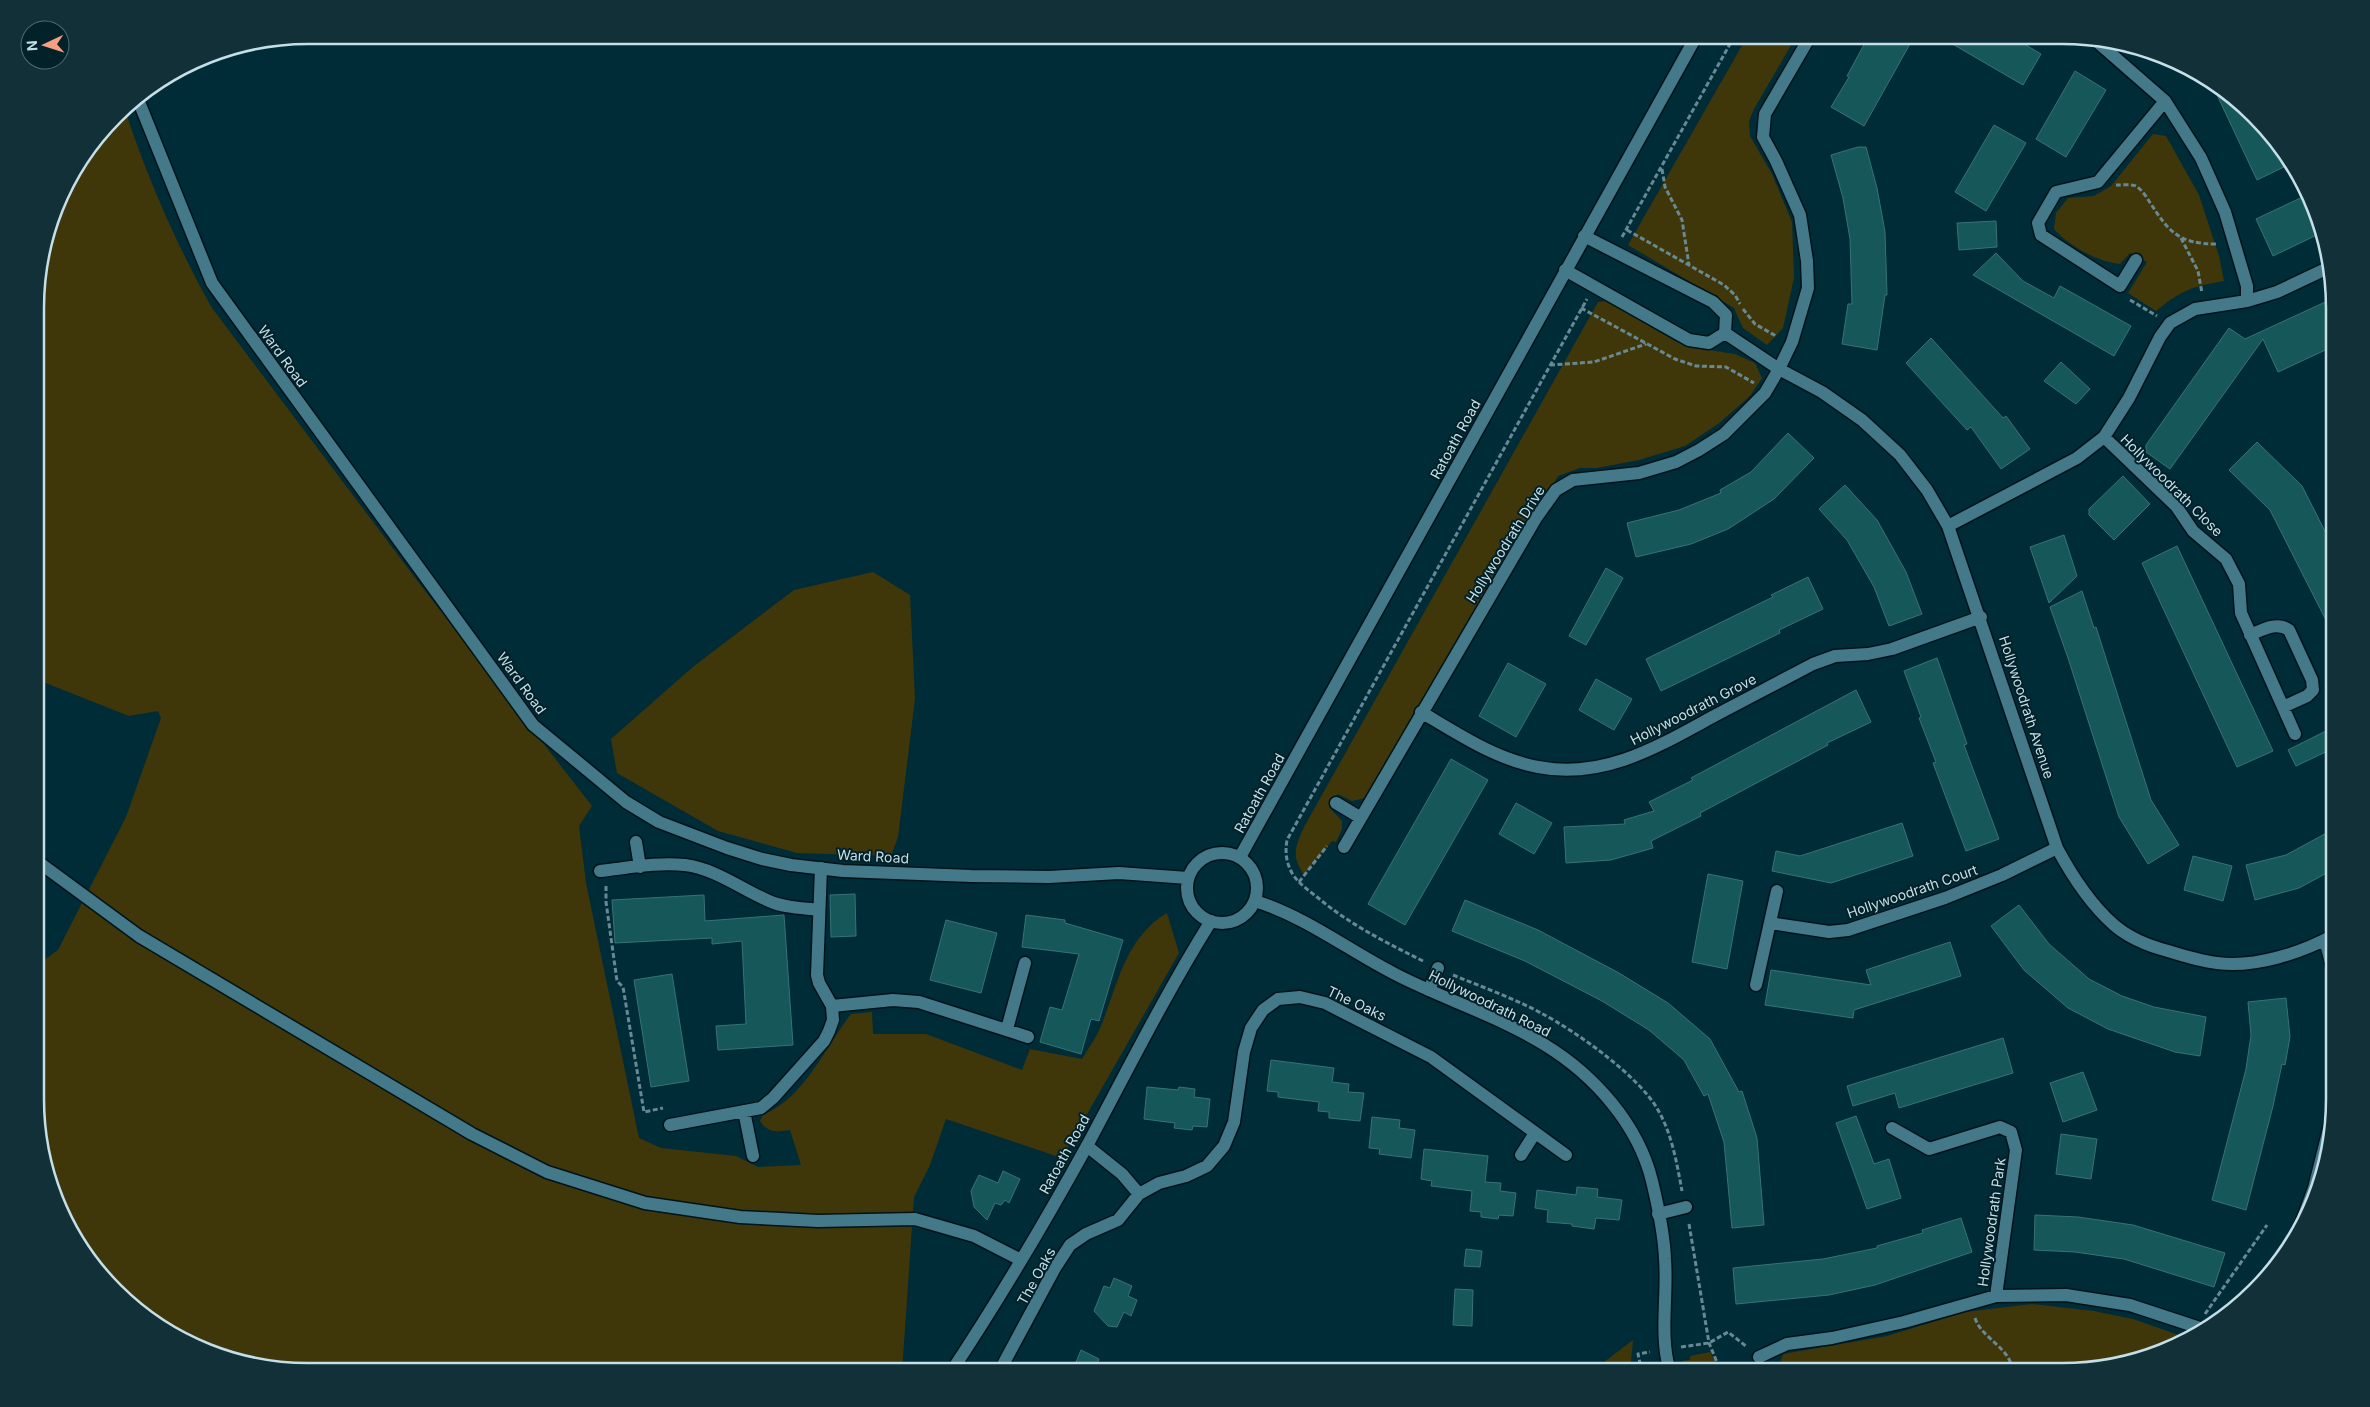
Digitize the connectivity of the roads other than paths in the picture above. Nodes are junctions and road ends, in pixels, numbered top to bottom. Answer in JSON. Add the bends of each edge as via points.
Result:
{"nodes":[{"id":1,"x":1692,"y":44,"type":"edge"},
{"id":2,"x":1806,"y":44,"type":"edge"},
{"id":3,"x":2103,"y":47,"type":"edge"},
{"id":4,"x":2165,"y":102,"type":"junction"},
{"id":5,"x":140,"y":104,"type":"edge"},
{"id":6,"x":1584,"y":236,"type":"junction"},
{"id":7,"x":2136,"y":260,"type":"dead end"},
{"id":8,"x":1565,"y":270,"type":"junction"},
{"id":9,"x":2323,"y":270,"type":"edge"},
{"id":10,"x":2247,"y":301,"type":"junction"},
{"id":11,"x":1725,"y":333,"type":"junction"},
{"id":12,"x":1779,"y":369,"type":"junction"},
{"id":13,"x":2104,"y":437,"type":"junction"},
{"id":14,"x":1948,"y":526,"type":"junction"},
{"id":15,"x":1981,"y":617,"type":"junction"},
{"id":16,"x":2250,"y":635,"type":"junction"},
{"id":17,"x":2283,"y":707,"type":"junction"},
{"id":18,"x":1421,"y":712,"type":"junction"},
{"id":19,"x":2295,"y":734,"type":"dead end"},
{"id":20,"x":1336,"y":802,"type":"dead end"},
{"id":21,"x":1361,"y":818,"type":"junction"},
{"id":22,"x":636,"y":842,"type":"dead end"},
{"id":23,"x":1344,"y":847,"type":"road end"},
{"id":24,"x":2057,"y":848,"type":"junction"},
{"id":25,"x":1240,"y":857,"type":"junction"},
{"id":26,"x":44,"y":866,"type":"edge"},
{"id":27,"x":640,"y":867,"type":"junction"},
{"id":28,"x":821,"y":868,"type":"junction"},
{"id":29,"x":603,"y":871,"type":"road end"},
{"id":30,"x":1188,"y":878,"type":"junction"},
{"id":31,"x":1777,"y":891,"type":"dead end"},
{"id":32,"x":1254,"y":901,"type":"junction"},
{"id":33,"x":819,"y":910,"type":"junction"},
{"id":34,"x":1211,"y":922,"type":"junction"},
{"id":35,"x":1770,"y":923,"type":"junction"},
{"id":36,"x":2326,"y":940,"type":"edge"},
{"id":37,"x":1026,"y":963,"type":"dead end"},
{"id":38,"x":1438,"y":968,"type":"road end"},
{"id":39,"x":1756,"y":985,"type":"dead end"},
{"id":40,"x":1429,"y":990,"type":"junction"},
{"id":41,"x":832,"y":1006,"type":"junction"},
{"id":42,"x":1007,"y":1029,"type":"junction"},
{"id":43,"x":1028,"y":1037,"type":"dead end"},
{"id":44,"x":744,"y":1112,"type":"junction"},
{"id":45,"x":670,"y":1125,"type":"road end"},
{"id":46,"x":1892,"y":1128,"type":"dead end"},
{"id":47,"x":1536,"y":1133,"type":"junction"},
{"id":48,"x":1087,"y":1146,"type":"junction"},
{"id":49,"x":1521,"y":1155,"type":"dead end"},
{"id":50,"x":1566,"y":1155,"type":"dead end"},
{"id":51,"x":753,"y":1156,"type":"dead end"},
{"id":52,"x":1139,"y":1194,"type":"junction"},
{"id":53,"x":1686,"y":1207,"type":"dead end"},
{"id":54,"x":1658,"y":1214,"type":"junction"},
{"id":55,"x":1021,"y":1260,"type":"junction"},
{"id":56,"x":1996,"y":1296,"type":"junction"},
{"id":57,"x":2196,"y":1327,"type":"edge"},
{"id":58,"x":1759,"y":1357,"type":"road end"},
{"id":59,"x":957,"y":1363,"type":"edge"},
{"id":60,"x":1004,"y":1363,"type":"edge"},
{"id":61,"x":1669,"y":1363,"type":"edge"}],
"edges":[{"from":1,"to":6,"type":"street","name":"Ratoath Road"},
{"from":2,"to":12,"type":"street","name":"Hollywoodrath Drive","via":[[1765,114],[1763,137],[1800,215],[1807,261],[1808,288],[1792,342]]},
{"from":3,"to":4,"type":"street"},
{"from":4,"to":7,"type":"street","via":[[2098,182],[2056,192],[2038,223],[2041,235],[2120,286]]},
{"from":4,"to":10,"type":"street","via":[[2201,158],[2225,212],[2247,286]]},
{"from":5,"to":28,"type":"street","name":"Ward Road","via":[[212,283],[533,725],[626,802],[659,822],[762,859]]},
{"from":6,"to":8,"type":"street","name":"Ratoath Road"},
{"from":6,"to":11,"type":"street","via":[[1713,302],[1726,315]]},
{"from":8,"to":11,"type":"street","via":[[1690,340],[1709,343]]},
{"from":8,"to":25,"type":"street","name":"Ratoath Road"},
{"from":9,"to":10,"type":"street","via":[[2277,292]]},
{"from":10,"to":13,"type":"street","via":[[2195,309],[2170,324]]},
{"from":11,"to":12,"type":"street","name":"Hollywoodrath Avenue"},
{"from":12,"to":14,"type":"street","name":"Hollywoodrath Avenue","via":[[1822,392],[1862,420],[1900,455],[1927,490]]},
{"from":12,"to":18,"type":"street","name":"Hollywoodrath Drive","via":[[1765,393],[1724,434],[1699,450],[1676,462],[1639,473],[1573,480],[1556,490],[1536,518]]},
{"from":13,"to":14,"type":"street","via":[[2077,458]]},
{"from":13,"to":16,"type":"street","name":"Hollywoodrath Close","via":[[2176,506],[2194,531],[2226,559],[2239,584],[2240,613]]},
{"from":14,"to":15,"type":"street","name":"Hollywoodrath Avenue"},
{"from":15,"to":18,"type":"street","name":"Hollywoodrath Grove","via":[[1892,649],[1835,656],[1813,664],[1652,749],[1599,768],[1569,771],[1537,767],[1503,757]]},
{"from":15,"to":24,"type":"street","name":"Hollywoodrath Avenue"},
{"from":16,"to":17,"type":"street","name":"Hollywoodrath Close"},
{"from":16,"to":17,"type":"street","via":[[2273,626],[2289,630],[2312,680],[2313,690]]},
{"from":17,"to":19,"type":"street","name":"Hollywoodrath Close"},
{"from":18,"to":21,"type":"street","name":"Hollywoodrath Drive"},
{"from":20,"to":21,"type":"street"},
{"from":21,"to":23,"type":"street","name":"Hollywoodrath Drive"},
{"from":22,"to":27,"type":"street"},
{"from":24,"to":35,"type":"street","name":"Hollywoodrath Court","via":[[1945,898],[1848,930],[1829,932]]},
{"from":24,"to":36,"type":"street","name":"Hollywoodrath Avenue","via":[[2069,871],[2114,925],[2146,944],[2188,957],[2236,963],[2285,955]]},
{"from":25,"to":30,"type":"street","via":[[1219,852],[1208,855],[1199,860]]},
{"from":25,"to":32,"type":"street","via":[[1248,863],[1255,876],[1257,891]]},
{"from":26,"to":55,"type":"street","via":[[139,936],[472,1134],[547,1172],[645,1203],[731,1216],[818,1221],[915,1219],[974,1236]]},
{"from":27,"to":29,"type":"street"},
{"from":27,"to":33,"type":"street","via":[[685,866],[711,872],[770,902]]},
{"from":28,"to":30,"type":"street","name":"Ward Road","via":[[1014,877],[1119,873]]},
{"from":28,"to":33,"type":"street"},
{"from":30,"to":34,"type":"street","via":[[1188,900]]},
{"from":31,"to":35,"type":"street"},
{"from":32,"to":34,"type":"street","via":[[1242,917],[1227,922]]},
{"from":32,"to":40,"type":"street","name":"Hollywoodrath Road","via":[[1318,928],[1362,957]]},
{"from":33,"to":41,"type":"street","via":[[817,975]]},
{"from":34,"to":48,"type":"street","name":"Ratoath Road","via":[[1161,1007]]},
{"from":35,"to":39,"type":"street"},
{"from":37,"to":42,"type":"street"},
{"from":38,"to":40,"type":"street"},
{"from":40,"to":54,"type":"street","name":"Hollywoodrath Road","via":[[1545,1045],[1605,1094],[1640,1147],[1652,1180]]},
{"from":41,"to":42,"type":"street","via":[[893,1000],[919,1002]]},
{"from":41,"to":44,"type":"street","via":[[833,1020],[824,1041],[773,1098],[761,1108]]},
{"from":42,"to":43,"type":"street"},
{"from":44,"to":45,"type":"street"},
{"from":44,"to":51,"type":"street"},
{"from":46,"to":56,"type":"street","name":"Hollywoodrath Park","via":[[1929,1149],[2000,1128],[2011,1132],[2016,1150]]},
{"from":47,"to":49,"type":"street"},
{"from":47,"to":50,"type":"street","name":"The Oaks"},
{"from":47,"to":52,"type":"street","name":"The Oaks","via":[[1431,1056],[1325,1003],[1300,997],[1278,999],[1263,1010],[1250,1028],[1234,1122],[1224,1146],[1207,1166],[1159,1183]]},
{"from":48,"to":52,"type":"street","via":[[1122,1174]]},
{"from":48,"to":55,"type":"street","name":"Ratoath Road"},
{"from":52,"to":60,"type":"street","name":"The Oaks","via":[[1118,1220],[1070,1245]]},
{"from":53,"to":54,"type":"street"},
{"from":54,"to":61,"type":"street","name":"Hollywoodrath Road","via":[[1665,1259],[1665,1332]]},
{"from":55,"to":59,"type":"street","name":"Ratoath Road"},
{"from":56,"to":57,"type":"street","name":"Hollywoodrath Park","via":[[2066,1296],[2130,1305]]},
{"from":56,"to":58,"type":"street","name":"Hollywoodrath Park","via":[[1850,1334],[1787,1344]]}]}
